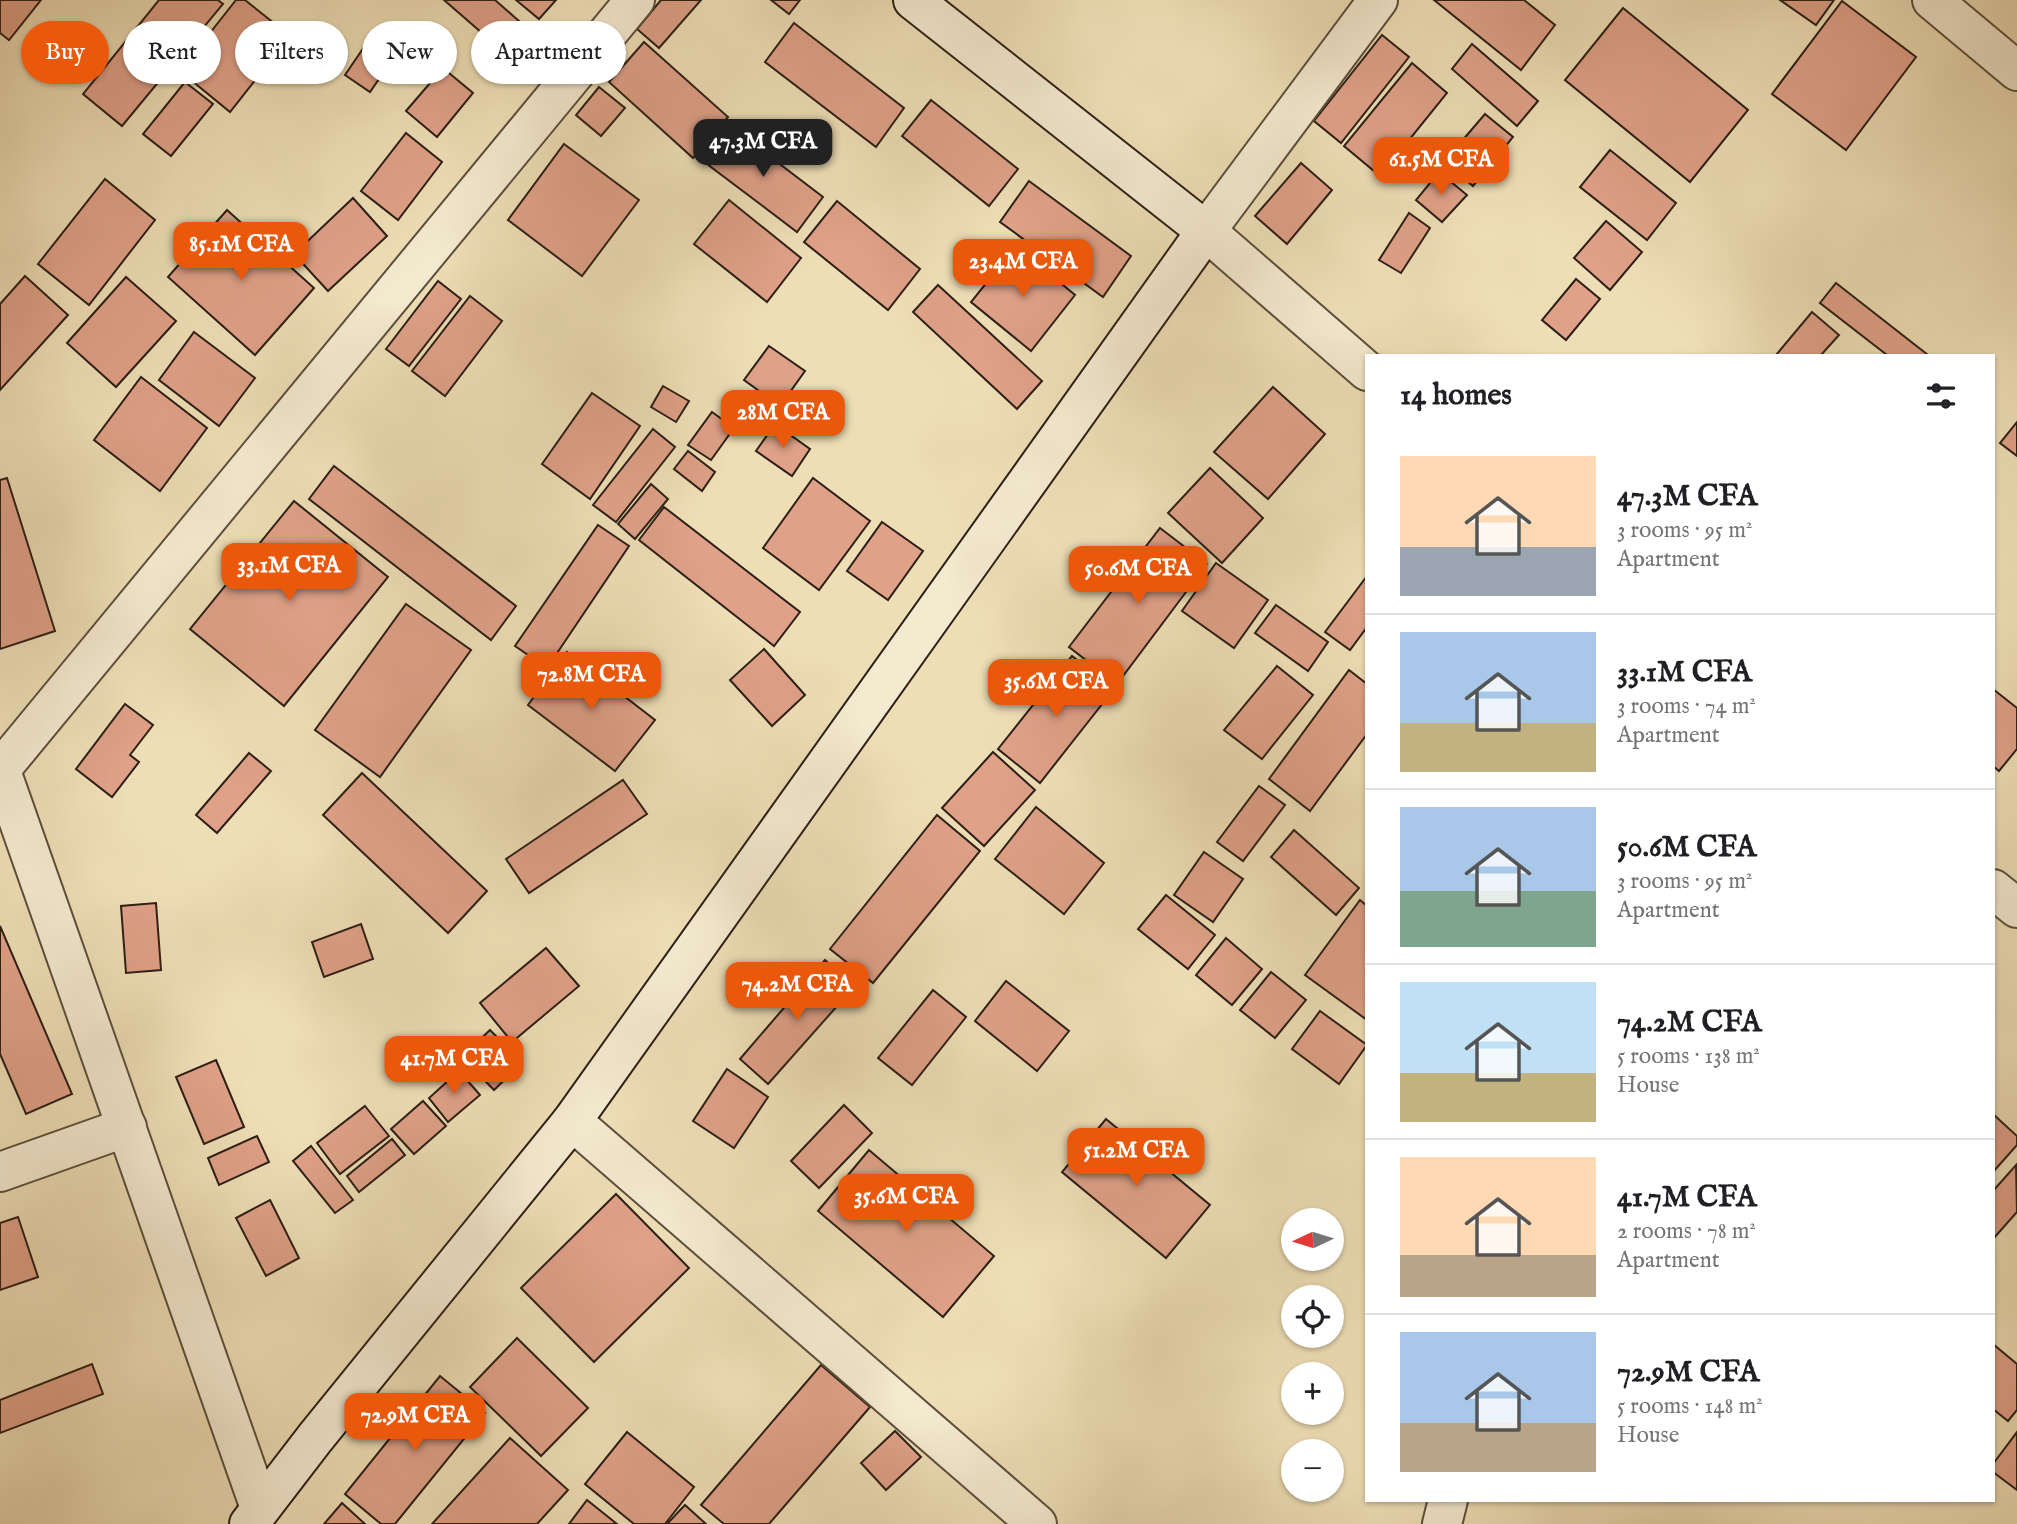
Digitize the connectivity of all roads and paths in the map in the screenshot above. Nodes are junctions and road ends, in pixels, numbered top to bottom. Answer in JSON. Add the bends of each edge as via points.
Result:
{"nodes":[{"id":1,"x":635,"y":0,"type":"edge"},
{"id":2,"x":914,"y":0,"type":"edge"},
{"id":3,"x":1378,"y":0,"type":"edge"},
{"id":4,"x":1932,"y":0,"type":"edge"},
{"id":5,"x":2017,"y":71,"type":"edge"},
{"id":6,"x":1206,"y":231,"type":"junction"},
{"id":7,"x":1365,"y":369,"type":"edge"},
{"id":8,"x":0,"y":768,"type":"edge"},
{"id":9,"x":1995,"y":891,"type":"edge"},
{"id":10,"x":2017,"y":908,"type":"edge"},
{"id":11,"x":572,"y":1121,"type":"junction"},
{"id":12,"x":127,"y":1127,"type":"junction"},
{"id":13,"x":0,"y":1172,"type":"edge"},
{"id":14,"x":1448,"y":1502,"type":"edge"},
{"id":15,"x":255,"y":1516,"type":"edge"},
{"id":16,"x":1037,"y":1524,"type":"edge"},
{"id":17,"x":1442,"y":1524,"type":"edge"}],
"edges":[{"from":1,"to":8,"type":"street"},
{"from":2,"to":6,"type":"street"},
{"from":3,"to":6,"type":"street"},
{"from":4,"to":5,"type":"street"},
{"from":6,"to":7,"type":"street"},
{"from":6,"to":11,"type":"street"},
{"from":8,"to":12,"type":"street"},
{"from":9,"to":10,"type":"street"},
{"from":11,"to":15,"type":"street"},
{"from":11,"to":16,"type":"street"},
{"from":12,"to":13,"type":"street"},
{"from":12,"to":15,"type":"street"},
{"from":14,"to":17,"type":"street"}]}
